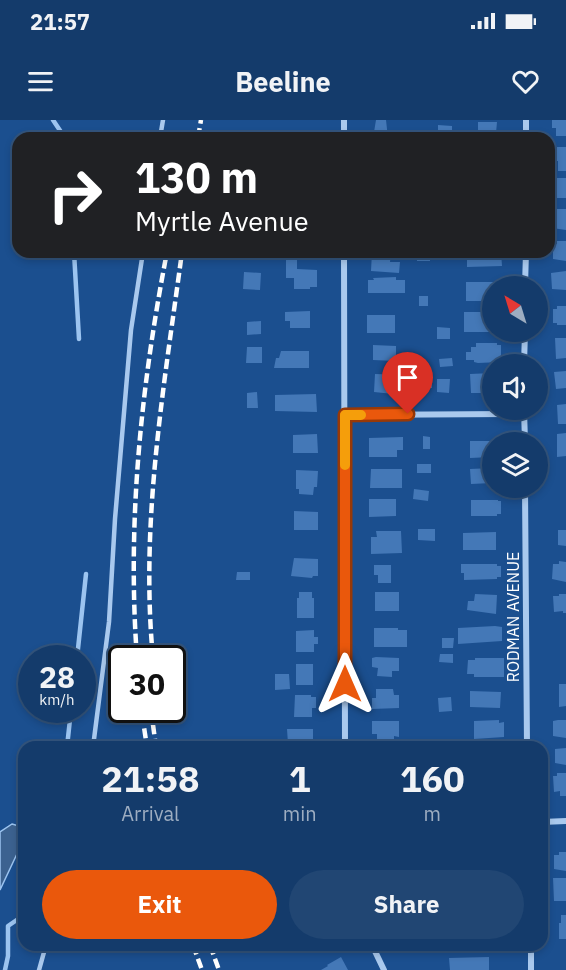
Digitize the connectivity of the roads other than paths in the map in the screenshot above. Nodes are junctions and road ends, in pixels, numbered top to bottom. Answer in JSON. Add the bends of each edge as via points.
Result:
{"nodes":[{"id":1,"x":142,"y":258,"type":"edge"},
{"id":2,"x":344,"y":258,"type":"edge"},
{"id":3,"x":526,"y":258,"type":"edge"},
{"id":4,"x":525,"y":276,"type":"edge"},
{"id":5,"x":482,"y":413,"type":"edge"},
{"id":6,"x":345,"y":415,"type":"junction"},
{"id":7,"x":525,"y":498,"type":"edge"},
{"id":8,"x":94,"y":741,"type":"edge"},
{"id":9,"x":345,"y":741,"type":"edge"},
{"id":10,"x":527,"y":741,"type":"edge"},
{"id":11,"x":566,"y":821,"type":"edge"},
{"id":12,"x":548,"y":822,"type":"edge"},
{"id":13,"x":44,"y":951,"type":"edge"},
{"id":14,"x":375,"y":951,"type":"edge"},
{"id":15,"x":531,"y":951,"type":"edge"},
{"id":16,"x":39,"y":970,"type":"edge"},
{"id":17,"x":384,"y":970,"type":"edge"},
{"id":18,"x":531,"y":970,"type":"edge"}],
"edges":[{"from":1,"to":8,"type":"lane","via":[[131,330],[109,622]]},
{"from":2,"to":6,"type":"street"},
{"from":3,"to":4,"type":"street"},
{"from":5,"to":6,"type":"street"},
{"from":6,"to":9,"type":"street"},
{"from":7,"to":10,"type":"street","name":"RODMAN AVENUE"},
{"from":11,"to":12,"type":"street"},
{"from":13,"to":16,"type":"lane"},
{"from":14,"to":17,"type":"street"},
{"from":15,"to":18,"type":"street"}]}
